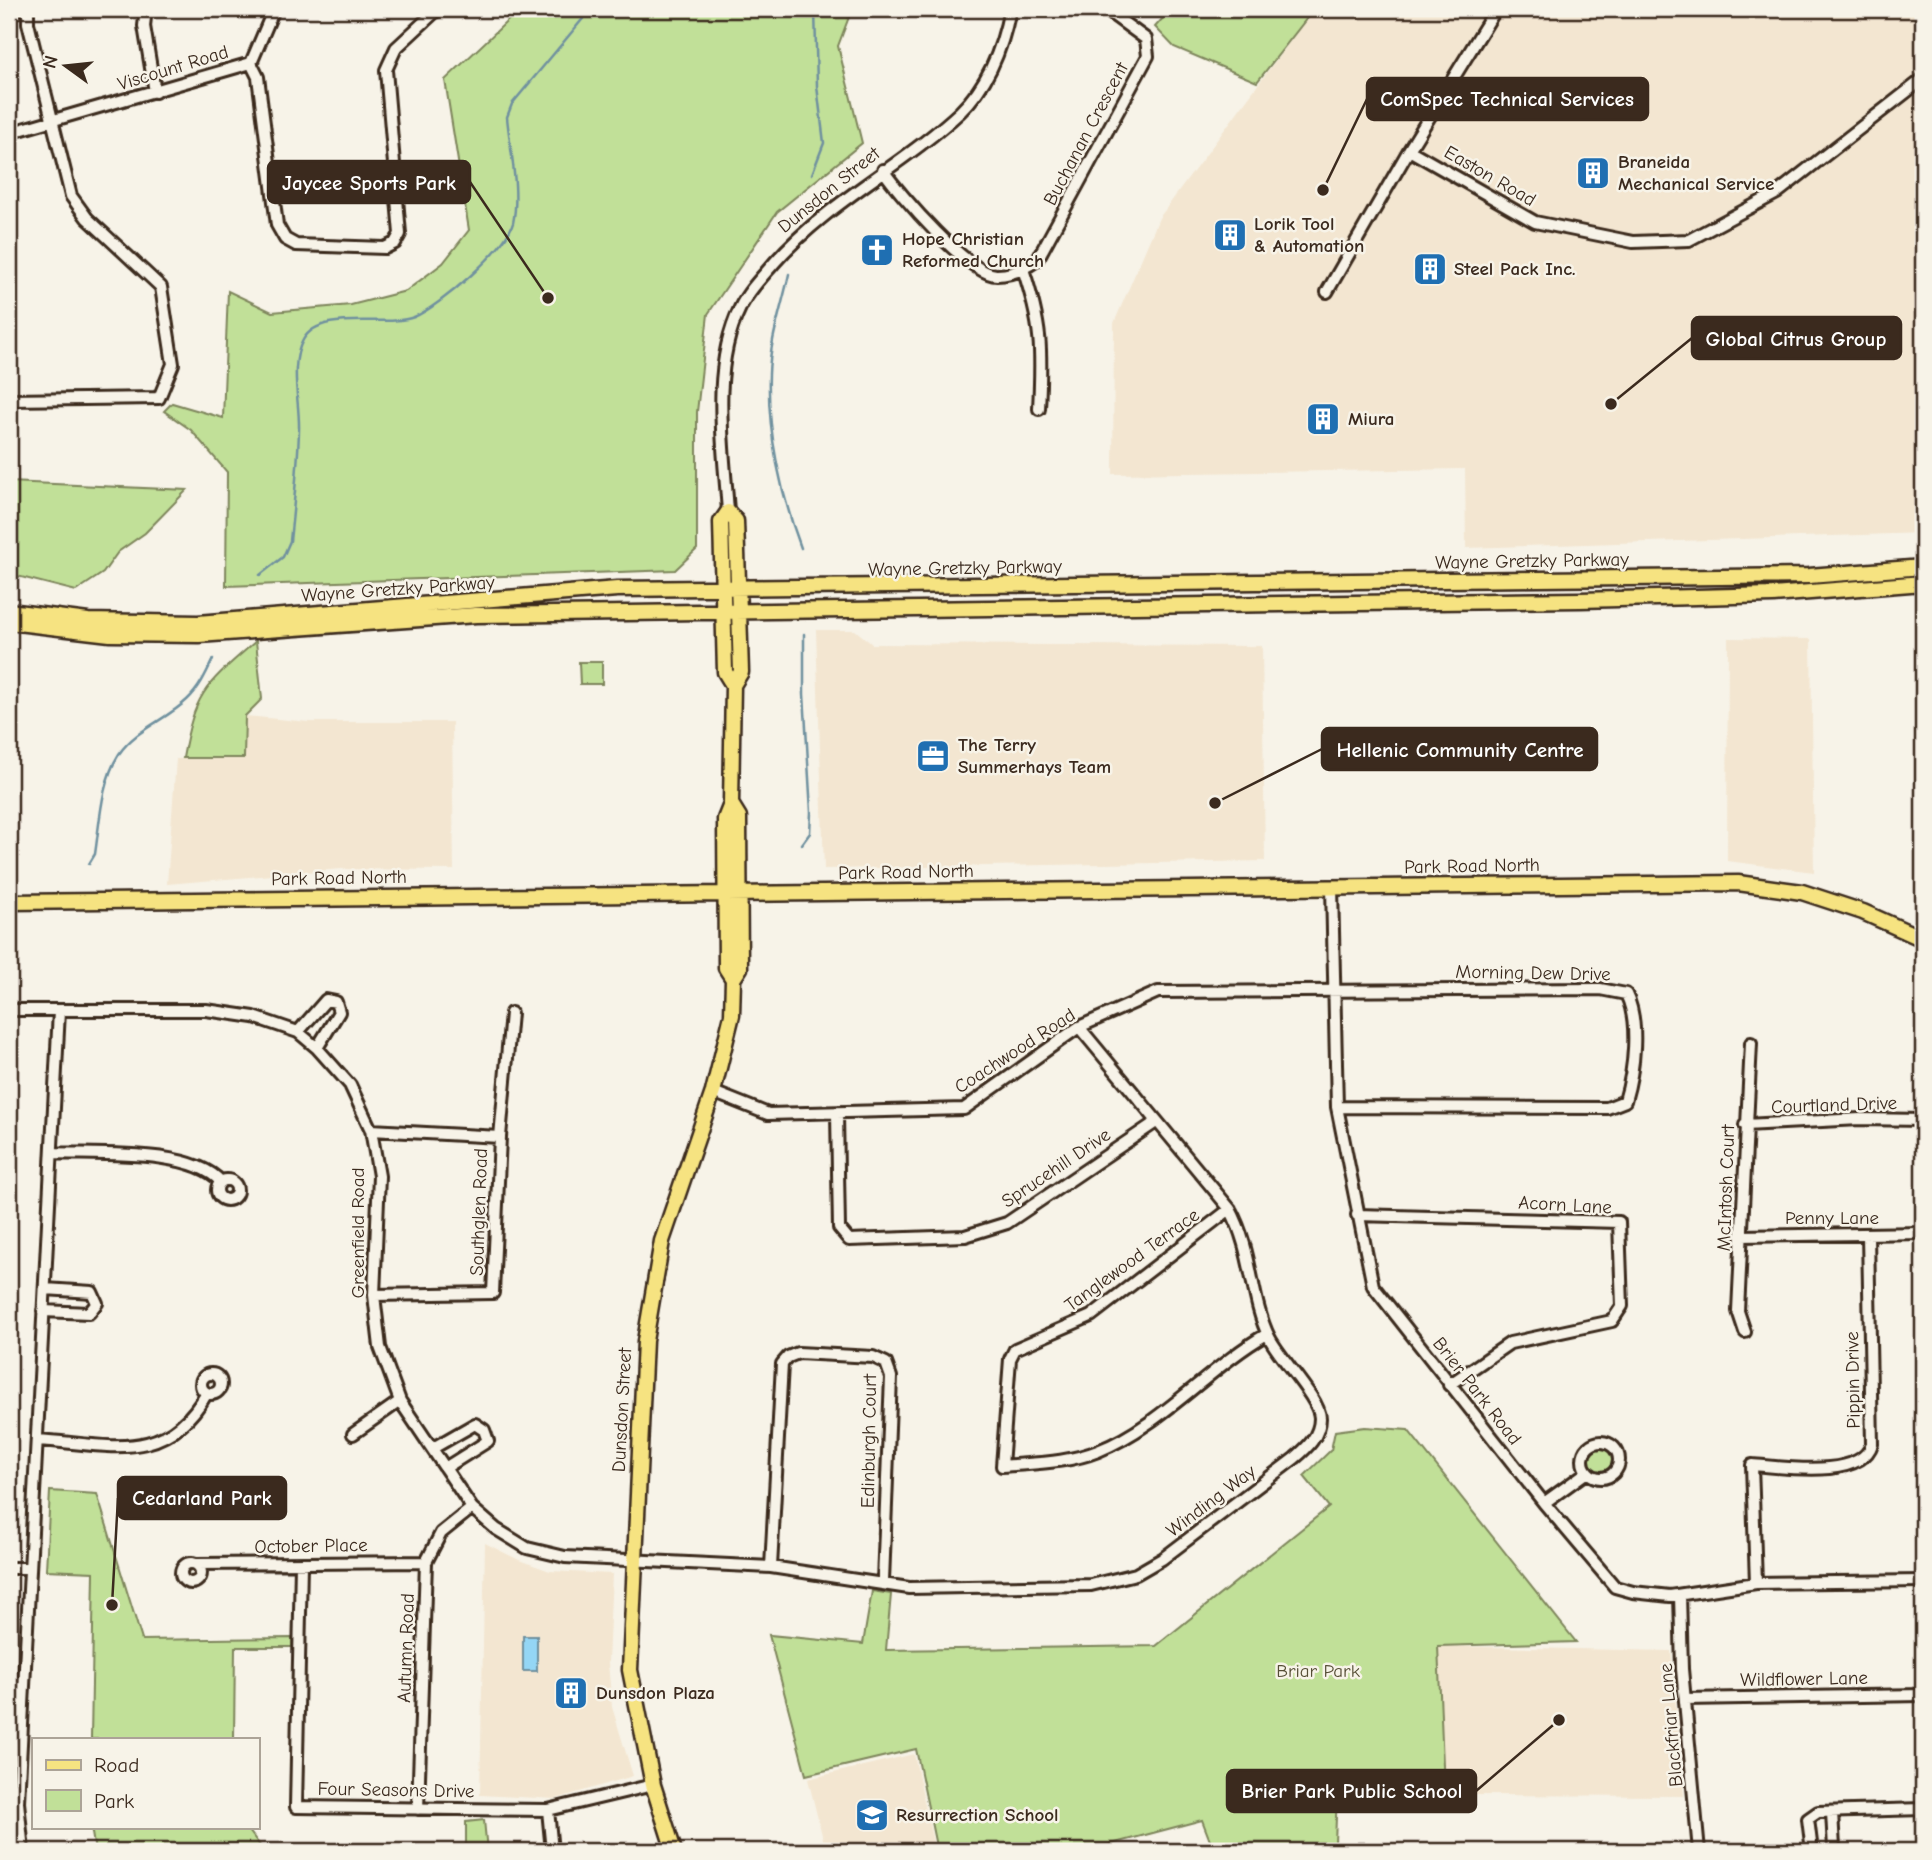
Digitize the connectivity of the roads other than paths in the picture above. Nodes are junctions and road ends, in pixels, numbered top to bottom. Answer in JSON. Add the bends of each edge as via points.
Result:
{"nodes":[{"id":1,"x":28,"y":9,"type":"edge"},
{"id":2,"x":146,"y":9,"type":"edge"},
{"id":3,"x":274,"y":9,"type":"edge"},
{"id":4,"x":438,"y":9,"type":"edge"},
{"id":5,"x":1010,"y":9,"type":"edge"},
{"id":6,"x":1105,"y":9,"type":"edge"},
{"id":7,"x":1496,"y":9,"type":"edge"},
{"id":8,"x":251,"y":63,"type":"junction"},
{"id":9,"x":1923,"y":79,"type":"edge"},
{"id":10,"x":155,"y":92,"type":"junction"},
{"id":11,"x":51,"y":122,"type":"junction"},
{"id":12,"x":9,"y":133,"type":"edge"},
{"id":13,"x":1409,"y":150,"type":"junction"},
{"id":14,"x":883,"y":170,"type":"junction"},
{"id":15,"x":1023,"y":270,"type":"junction"},
{"id":16,"x":1327,"y":292,"type":"dead end"},
{"id":17,"x":9,"y":400,"type":"edge"},
{"id":18,"x":1039,"y":409,"type":"dead end"},
{"id":19,"x":728,"y":512,"type":"junction"},
{"id":20,"x":1923,"y":567,"type":"edge"},
{"id":21,"x":1923,"y":583,"type":"edge"},
{"id":22,"x":723,"y":589,"type":"junction"},
{"id":23,"x":739,"y":589,"type":"junction"},
{"id":24,"x":740,"y":609,"type":"junction"},
{"id":25,"x":9,"y":611,"type":"edge"},
{"id":26,"x":723,"y":611,"type":"junction"},
{"id":27,"x":9,"y":622,"type":"edge"},
{"id":28,"x":733,"y":685,"type":"junction"},
{"id":29,"x":1332,"y":887,"type":"junction"},
{"id":30,"x":735,"y":893,"type":"junction"},
{"id":31,"x":9,"y":902,"type":"edge"},
{"id":32,"x":1923,"y":939,"type":"edge"},
{"id":33,"x":1334,"y":989,"type":"junction"},
{"id":34,"x":9,"y":1010,"type":"edge"},
{"id":35,"x":59,"y":1011,"type":"junction"},
{"id":36,"x":511,"y":1013,"type":"dead end"},
{"id":37,"x":1079,"y":1027,"type":"junction"},
{"id":38,"x":298,"y":1032,"type":"junction"},
{"id":39,"x":1751,"y":1043,"type":"dead end"},
{"id":40,"x":317,"y":1048,"type":"junction"},
{"id":41,"x":713,"y":1093,"type":"junction"},
{"id":42,"x":1337,"y":1107,"type":"junction"},
{"id":43,"x":837,"y":1114,"type":"junction"},
{"id":44,"x":1923,"y":1120,"type":"edge"},
{"id":45,"x":1156,"y":1122,"type":"junction"},
{"id":46,"x":1745,"y":1125,"type":"junction"},
{"id":47,"x":370,"y":1130,"type":"junction"},
{"id":48,"x":500,"y":1137,"type":"junction"},
{"id":49,"x":51,"y":1153,"type":"junction"},
{"id":50,"x":221,"y":1182,"type":"dead end"},
{"id":51,"x":1230,"y":1209,"type":"junction"},
{"id":52,"x":1357,"y":1215,"type":"junction"},
{"id":53,"x":1923,"y":1233,"type":"edge"},
{"id":54,"x":1741,"y":1236,"type":"junction"},
{"id":55,"x":1868,"y":1236,"type":"junction"},
{"id":56,"x":45,"y":1289,"type":"junction"},
{"id":57,"x":374,"y":1295,"type":"junction"},
{"id":58,"x":44,"y":1311,"type":"junction"},
{"id":59,"x":1745,"y":1332,"type":"dead end"},
{"id":60,"x":1267,"y":1334,"type":"junction"},
{"id":61,"x":1449,"y":1385,"type":"junction"},
{"id":62,"x":206,"y":1393,"type":"dead end"},
{"id":63,"x":400,"y":1401,"type":"junction"},
{"id":64,"x":353,"y":1434,"type":"dead end"},
{"id":65,"x":37,"y":1440,"type":"junction"},
{"id":66,"x":433,"y":1448,"type":"junction"},
{"id":67,"x":445,"y":1468,"type":"junction"},
{"id":68,"x":1587,"y":1472,"type":"dead end"},
{"id":69,"x":1544,"y":1503,"type":"junction"},
{"id":70,"x":472,"y":1507,"type":"junction"},
{"id":71,"x":634,"y":1561,"type":"junction"},
{"id":72,"x":425,"y":1562,"type":"junction"},
{"id":73,"x":196,"y":1564,"type":"dead end"},
{"id":74,"x":301,"y":1564,"type":"junction"},
{"id":75,"x":771,"y":1567,"type":"junction"},
{"id":76,"x":9,"y":1568,"type":"edge"},
{"id":77,"x":30,"y":1568,"type":"junction"},
{"id":78,"x":883,"y":1581,"type":"junction"},
{"id":79,"x":1923,"y":1581,"type":"edge"},
{"id":80,"x":1756,"y":1583,"type":"junction"},
{"id":81,"x":1680,"y":1595,"type":"junction"},
{"id":82,"x":1923,"y":1695,"type":"edge"},
{"id":83,"x":1685,"y":1699,"type":"junction"},
{"id":84,"x":653,"y":1785,"type":"junction"},
{"id":85,"x":418,"y":1808,"type":"junction"},
{"id":86,"x":548,"y":1810,"type":"junction"},
{"id":87,"x":1923,"y":1810,"type":"edge"},
{"id":88,"x":1832,"y":1812,"type":"junction"},
{"id":89,"x":21,"y":1851,"type":"edge"},
{"id":90,"x":552,"y":1851,"type":"edge"},
{"id":91,"x":674,"y":1851,"type":"edge"},
{"id":92,"x":1699,"y":1851,"type":"edge"},
{"id":93,"x":1812,"y":1851,"type":"edge"},
{"id":94,"x":1831,"y":1851,"type":"edge"}],
"edges":[{"from":1,"to":11,"type":"street"},
{"from":2,"to":10,"type":"street","via":[[144,26]]},
{"from":3,"to":8,"type":"street","name":"Viscount Road"},
{"from":4,"to":8,"type":"street","via":[[397,48],[386,70],[400,234],[395,243],[385,247],[296,245],[285,239],[277,225],[258,77]]},
{"from":5,"to":14,"type":"street","name":"Dunsdon Street","via":[[1004,38],[986,77],[961,111]]},
{"from":6,"to":15,"type":"street","name":"Buchanan Crescent","via":[[1146,39],[1148,56],[1037,260]]},
{"from":7,"to":13,"type":"street"},
{"from":8,"to":10,"type":"street","name":"Viscount Road"},
{"from":9,"to":13,"type":"street","name":"Easton Road","via":[[1777,193],[1689,240],[1633,242],[1535,222]]},
{"from":10,"to":11,"type":"street","name":"Viscount Road"},
{"from":11,"to":12,"type":"street","name":"Viscount Road"},
{"from":11,"to":17,"type":"street","via":[[71,196],[87,218],[161,286],[173,364],[159,398]]},
{"from":13,"to":16,"type":"street"},
{"from":14,"to":15,"type":"street","via":[[971,264],[995,275]]},
{"from":14,"to":19,"type":"street","name":"Dunsdon Street","via":[[797,237],[740,308],[724,375]]},
{"from":15,"to":18,"type":"street","via":[[1038,313],[1042,345]]},
{"from":19,"to":22,"type":"main road","name":"Dunsdon Street","via":[[721,522]]},
{"from":19,"to":23,"type":"main road","name":"Dunsdon Street","via":[[736,521]]},
{"from":20,"to":23,"type":"main road","name":"Wayne Gretzky Parkway","via":[[1809,576]]},
{"from":21,"to":24,"type":"main road","name":"Wayne Gretzky Parkway","via":[[1773,595],[1580,600]]},
{"from":22,"to":23,"type":"main road","name":"Wayne Gretzky Parkway"},
{"from":22,"to":25,"type":"main road","name":"Wayne Gretzky Parkway","via":[[617,589],[198,623],[88,621]]},
{"from":22,"to":26,"type":"main road","name":"Dunsdon Street"},
{"from":23,"to":24,"type":"main road","name":"Dunsdon Street"},
{"from":24,"to":26,"type":"main road","name":"Wayne Gretzky Parkway"},
{"from":24,"to":28,"type":"main road","name":"Dunsdon Street","via":[[741,672]]},
{"from":26,"to":27,"type":"main road","name":"Wayne Gretzky Parkway","via":[[476,615],[199,635],[110,634]]},
{"from":26,"to":28,"type":"main road","name":"Dunsdon Street","via":[[725,673]]},
{"from":28,"to":30,"type":"main road","name":"Dunsdon Street","via":[[731,804],[725,819]]},
{"from":29,"to":30,"type":"main road","name":"Park Road North"},
{"from":29,"to":32,"type":"main road","name":"Park Road North","via":[[1738,883],[1802,892]]},
{"from":29,"to":33,"type":"street","name":"Brier Park Road"},
{"from":30,"to":31,"type":"main road","name":"Park Road North"},
{"from":30,"to":41,"type":"main road","name":"Dunsdon Street","via":[[726,968],[733,979],[732,1015]]},
{"from":33,"to":37,"type":"street","name":"Coachwood Road","via":[[1158,992]]},
{"from":33,"to":42,"type":"street","name":"Brier Park Road"},
{"from":33,"to":42,"type":"street","name":"Morning Dew Drive","via":[[1600,989],[1626,994],[1633,1007],[1631,1081],[1625,1101],[1607,1108]]},
{"from":34,"to":35,"type":"street","name":"Greenfield Road"},
{"from":35,"to":38,"type":"street","name":"Greenfield Road","via":[[206,1010],[254,1017]]},
{"from":35,"to":49,"type":"street"},
{"from":36,"to":48,"type":"street","name":"Southglen Road"},
{"from":37,"to":43,"type":"street","name":"Coachwood Road","via":[[964,1109]]},
{"from":37,"to":45,"type":"street","name":"Winding Way"},
{"from":38,"to":40,"type":"street","name":"Greenfield Road"},
{"from":38,"to":40,"type":"street","via":[[326,1000],[336,1002],[339,1012]]},
{"from":39,"to":46,"type":"street","name":"McIntosh Court"},
{"from":40,"to":47,"type":"street","name":"Greenfield Road","via":[[350,1085]]},
{"from":41,"to":43,"type":"street","name":"Coachwood Road","via":[[768,1114]]},
{"from":41,"to":71,"type":"main road","name":"Dunsdon Street","via":[[662,1241],[647,1329]]},
{"from":42,"to":52,"type":"street","name":"Brier Park Road"},
{"from":43,"to":45,"type":"street","name":"Sprucehill Drive","via":[[838,1228],[849,1240],[965,1236],[1007,1223]]},
{"from":44,"to":46,"type":"street","name":"Courtland Drive"},
{"from":45,"to":51,"type":"street","name":"Winding Way"},
{"from":46,"to":54,"type":"street","name":"McIntosh Court"},
{"from":47,"to":48,"type":"street"},
{"from":47,"to":57,"type":"street","name":"Greenfield Road","via":[[379,1177]]},
{"from":48,"to":57,"type":"street","name":"Southglen Road","via":[[493,1293]]},
{"from":49,"to":50,"type":"street","via":[[181,1159],[206,1169]]},
{"from":49,"to":56,"type":"street"},
{"from":51,"to":60,"type":"street","name":"Winding Way","via":[[1243,1232]]},
{"from":51,"to":60,"type":"street","name":"Tanglewood Terrace","via":[[1091,1316],[1015,1349],[1010,1359],[1002,1466],[1063,1461],[1124,1440],[1242,1348]]},
{"from":52,"to":61,"type":"street","name":"Brier Park Road","via":[[1373,1286]]},
{"from":52,"to":61,"type":"street","name":"Acorn Lane","via":[[1619,1222],[1622,1306],[1612,1321],[1510,1343]]},
{"from":53,"to":55,"type":"street","name":"Penny Lane"},
{"from":54,"to":55,"type":"street","name":"Penny Lane"},
{"from":54,"to":59,"type":"street","name":"McIntosh Court","via":[[1738,1311]]},
{"from":55,"to":80,"type":"street","name":"Pippin Drive","via":[[1872,1444],[1862,1460],[1837,1467],[1752,1465]]},
{"from":56,"to":58,"type":"street"},
{"from":56,"to":58,"type":"street","via":[[92,1292],[97,1303],[89,1313]]},
{"from":57,"to":63,"type":"street","name":"Greenfield Road","via":[[380,1347]]},
{"from":58,"to":65,"type":"street"},
{"from":60,"to":78,"type":"street","name":"Winding Way","via":[[1319,1411],[1316,1434],[1295,1458],[1162,1559],[1136,1574],[1091,1585],[927,1589]]},
{"from":61,"to":69,"type":"street","name":"Brier Park Road"},
{"from":62,"to":65,"type":"street","via":[[180,1428],[150,1444]]},
{"from":63,"to":64,"type":"street"},
{"from":63,"to":66,"type":"street","name":"Greenfield Road"},
{"from":65,"to":77,"type":"street"},
{"from":66,"to":67,"type":"street","name":"Greenfield Road"},
{"from":66,"to":67,"type":"street","via":[[475,1424],[484,1430],[488,1441]]},
{"from":67,"to":70,"type":"street","name":"Greenfield Road"},
{"from":68,"to":69,"type":"street"},
{"from":69,"to":81,"type":"street","name":"Brier Park Road","via":[[1615,1587]]},
{"from":70,"to":71,"type":"street","name":"Greenfield Road","via":[[496,1530],[527,1548],[565,1557]]},
{"from":70,"to":72,"type":"street","name":"Autumn Road","via":[[441,1533]]},
{"from":71,"to":75,"type":"street","name":"Winding Way"},
{"from":71,"to":84,"type":"main road","name":"Dunsdon Street","via":[[630,1670]]},
{"from":72,"to":74,"type":"street","name":"October Place"},
{"from":72,"to":85,"type":"street","name":"Autumn Road"},
{"from":73,"to":74,"type":"street","name":"October Place"},
{"from":74,"to":85,"type":"street","name":"Four Seasons Drive","via":[[296,1807]]},
{"from":75,"to":78,"type":"street","name":"Winding Way"},
{"from":75,"to":78,"type":"street","name":"Edinburgh Court","via":[[782,1364],[798,1353],[873,1357],[886,1363],[891,1377]]},
{"from":76,"to":77,"type":"street"},
{"from":77,"to":89,"type":"street","via":[[18,1802]]},
{"from":79,"to":80,"type":"street","name":"Brier Park Road"},
{"from":80,"to":81,"type":"street","name":"Brier Park Road"},
{"from":81,"to":83,"type":"street","name":"Blackfriar Lane"},
{"from":82,"to":83,"type":"street","name":"Wildflower Lane"},
{"from":83,"to":92,"type":"street","name":"Blackfriar Lane"},
{"from":84,"to":86,"type":"street","name":"Four Seasons Drive"},
{"from":84,"to":91,"type":"main road","name":"Dunsdon Street"},
{"from":85,"to":86,"type":"street","name":"Four Seasons Drive"},
{"from":86,"to":90,"type":"street"},
{"from":87,"to":88,"type":"street"},
{"from":88,"to":93,"type":"street","via":[[1818,1812],[1808,1819]]},
{"from":88,"to":94,"type":"street"}]}
